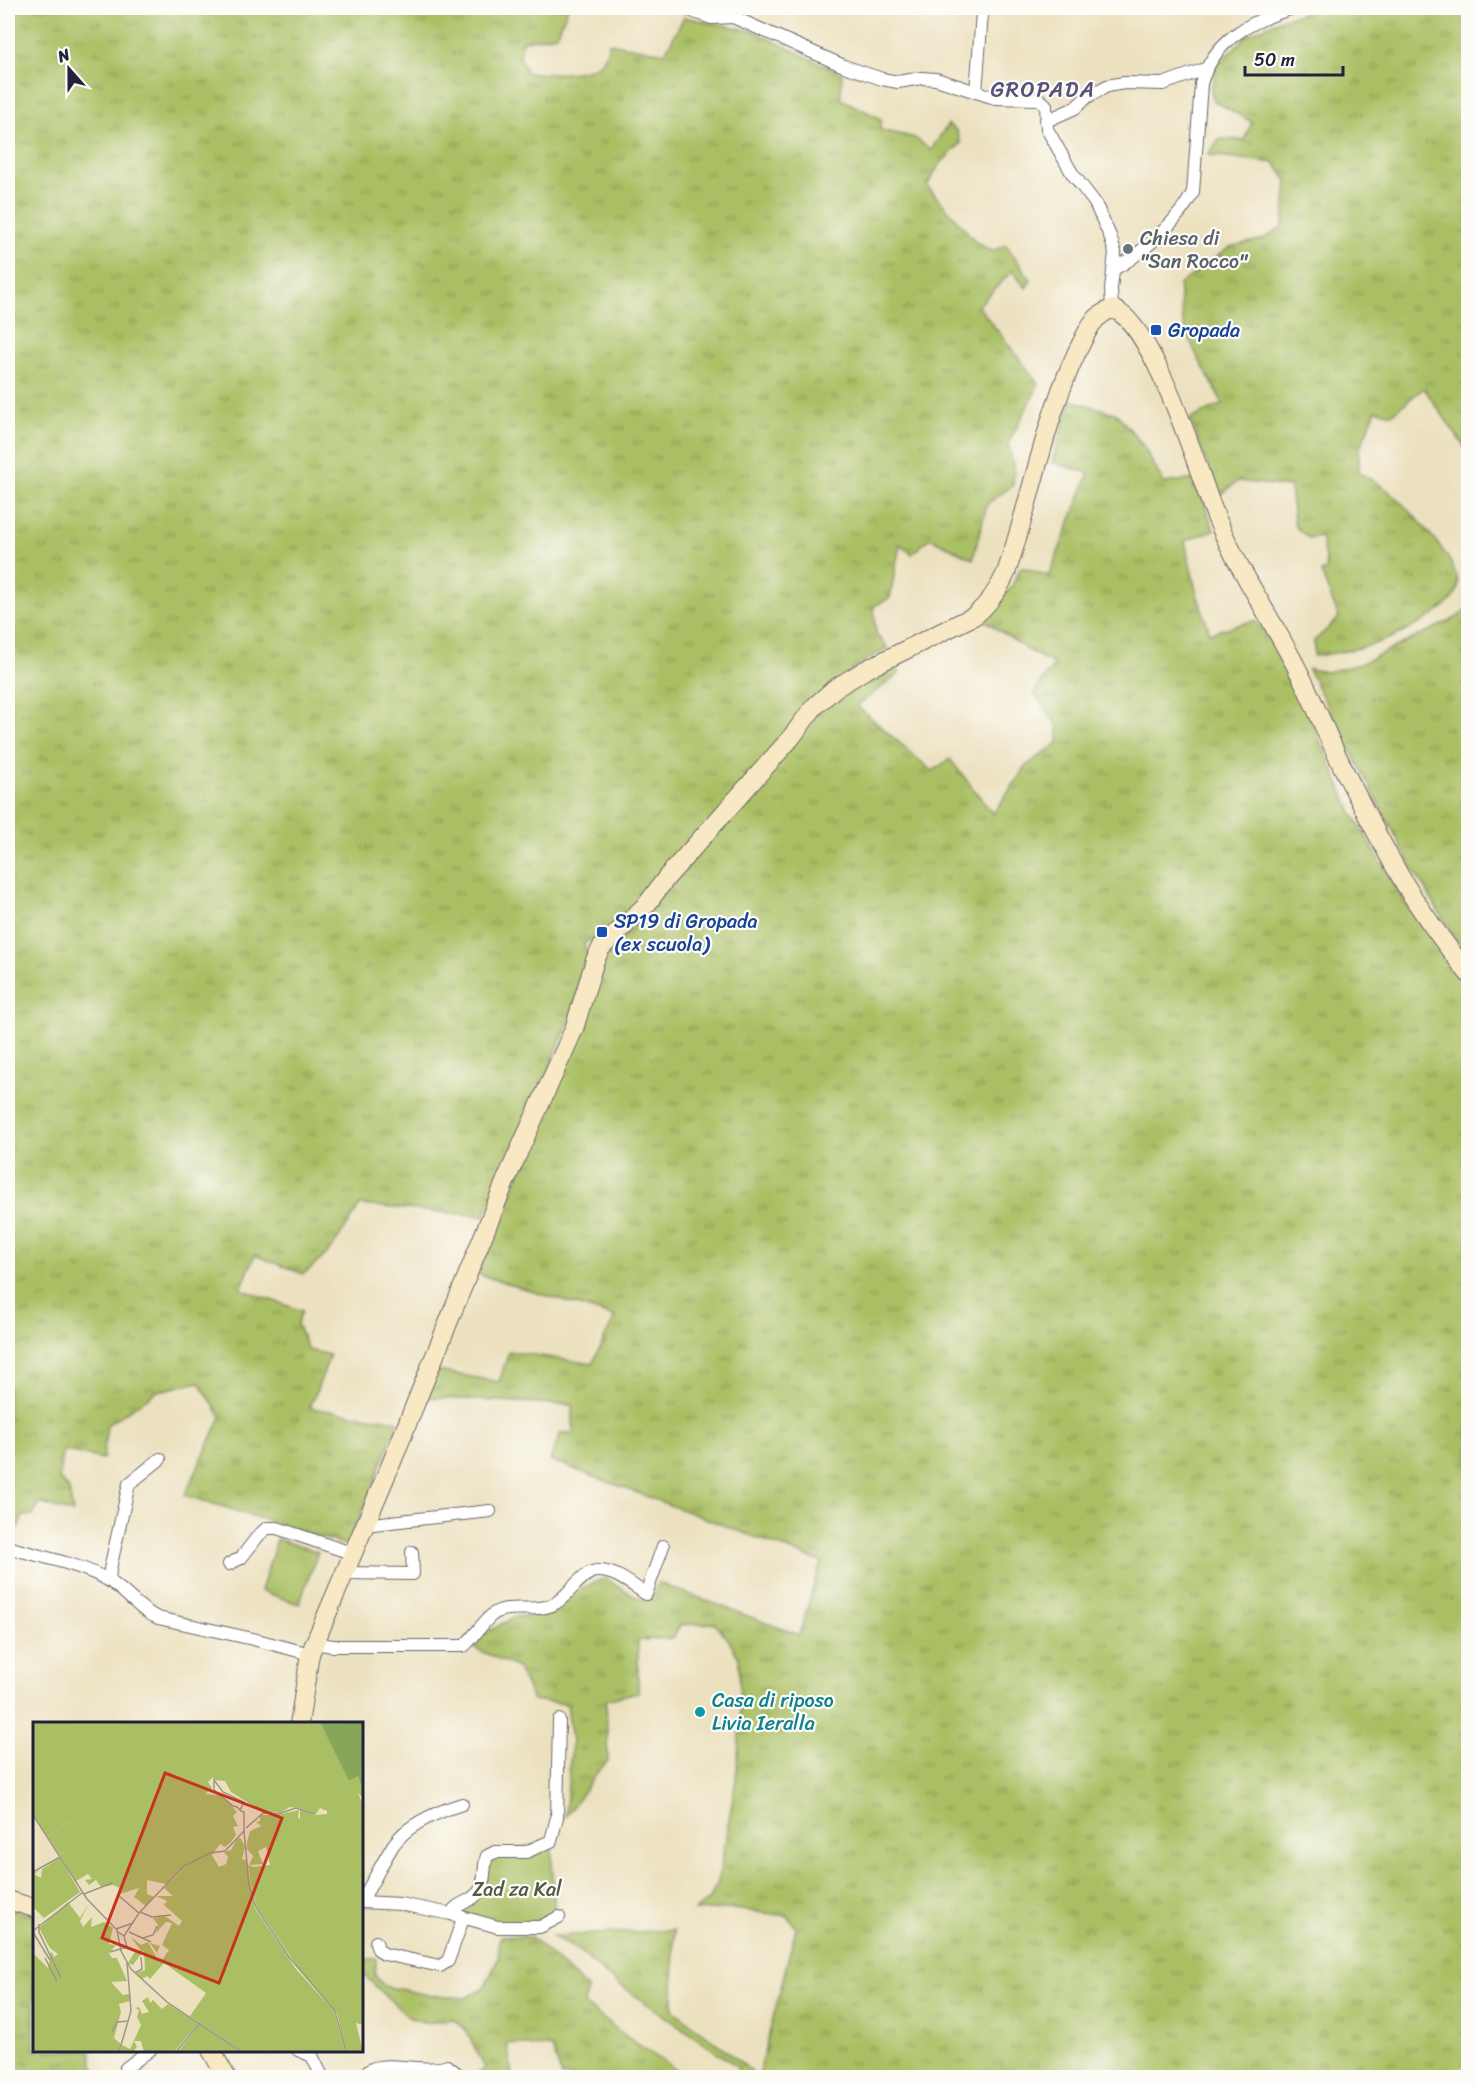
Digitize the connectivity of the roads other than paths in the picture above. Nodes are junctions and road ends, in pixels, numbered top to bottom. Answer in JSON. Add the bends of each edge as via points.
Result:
{"nodes":[{"id":1,"x":683,"y":8,"type":"edge"},
{"id":2,"x":985,"y":8,"type":"edge"},
{"id":3,"x":1293,"y":8,"type":"edge"},
{"id":4,"x":731,"y":12,"type":"edge"},
{"id":5,"x":1205,"y":69,"type":"junction"},
{"id":6,"x":976,"y":92,"type":"junction"},
{"id":7,"x":1046,"y":121,"type":"junction"},
{"id":8,"x":1114,"y":269,"type":"junction"},
{"id":9,"x":1112,"y":309,"type":"junction"},
{"id":10,"x":1468,"y":973,"type":"edge"},
{"id":11,"x":160,"y":1459,"type":"dead end"},
{"id":12,"x":490,"y":1511,"type":"dead end"},
{"id":13,"x":364,"y":1525,"type":"junction"},
{"id":14,"x":663,"y":1546,"type":"dead end"},
{"id":15,"x":8,"y":1547,"type":"edge"},
{"id":16,"x":412,"y":1552,"type":"dead end"},
{"id":17,"x":351,"y":1553,"type":"junction"},
{"id":18,"x":229,"y":1564,"type":"dead end"},
{"id":19,"x":343,"y":1573,"type":"junction"},
{"id":20,"x":109,"y":1580,"type":"junction"},
{"id":21,"x":312,"y":1648,"type":"junction"},
{"id":22,"x":559,"y":1720,"type":"dead end"},
{"id":23,"x":299,"y":1722,"type":"edge"},
{"id":24,"x":462,"y":1804,"type":"dead end"},
{"id":25,"x":8,"y":1900,"type":"edge"},
{"id":26,"x":363,"y":1901,"type":"edge"},
{"id":27,"x":33,"y":1908,"type":"edge"},
{"id":28,"x":457,"y":1917,"type":"junction"},
{"id":29,"x":559,"y":1917,"type":"dead end"},
{"id":30,"x":376,"y":1942,"type":"dead end"},
{"id":31,"x":147,"y":2052,"type":"edge"},
{"id":32,"x":212,"y":2052,"type":"edge"},
{"id":33,"x":303,"y":2052,"type":"edge"},
{"id":34,"x":126,"y":2068,"type":"dead end"},
{"id":35,"x":458,"y":2074,"type":"dead end"},
{"id":36,"x":227,"y":2078,"type":"edge"},
{"id":37,"x":323,"y":2078,"type":"edge"},
{"id":38,"x":361,"y":2078,"type":"edge"}],
"edges":[{"from":1,"to":4,"type":"street","via":[[712,18]]},
{"from":2,"to":6,"type":"street"},
{"from":3,"to":5,"type":"street","via":[[1249,24],[1218,51]]},
{"from":4,"to":6,"type":"street","via":[[844,66],[882,79],[936,79]]},
{"from":5,"to":7,"type":"street","via":[[1162,84],[1107,86],[1075,108]]},
{"from":5,"to":8,"type":"street","via":[[1193,192],[1188,203],[1133,259]]},
{"from":6,"to":7,"type":"street","via":[[995,98],[1039,99],[1046,105]]},
{"from":7,"to":8,"type":"street","via":[[1061,156],[1101,214],[1115,253]]},
{"from":8,"to":9,"type":"street"},
{"from":9,"to":10,"type":"street","via":[[1127,317],[1155,362],[1233,554],[1292,657],[1347,776],[1402,880]]},
{"from":9,"to":13,"type":"street","via":[[1094,322],[1078,351],[998,591],[974,616],[875,664],[834,689],[814,707],[647,904],[602,948],[574,1029]]},
{"from":11,"to":20,"type":"street","via":[[129,1484]]},
{"from":12,"to":13,"type":"street"},
{"from":13,"to":17,"type":"street"},
{"from":14,"to":21,"type":"street","via":[[646,1594],[611,1573],[595,1570],[555,1604],[492,1614],[464,1646]]},
{"from":15,"to":20,"type":"street"},
{"from":16,"to":19,"type":"street","via":[[413,1574]]},
{"from":17,"to":18,"type":"street","via":[[278,1528],[267,1528],[241,1558]]},
{"from":17,"to":19,"type":"street"},
{"from":19,"to":21,"type":"street"},
{"from":20,"to":21,"type":"street","via":[[149,1615]]},
{"from":21,"to":23,"type":"street"},
{"from":22,"to":28,"type":"street","via":[[557,1817],[551,1841],[526,1852],[495,1852],[487,1856],[480,1891],[453,1908]]},
{"from":24,"to":26,"type":"street","via":[[439,1811],[403,1834]]},
{"from":25,"to":27,"type":"street"},
{"from":26,"to":28,"type":"street","via":[[400,1904]]},
{"from":28,"to":29,"type":"street","via":[[498,1927],[540,1927]]},
{"from":28,"to":30,"type":"street","via":[[448,1961],[440,1966],[384,1954]]},
{"from":31,"to":34,"type":"street"},
{"from":32,"to":36,"type":"street"},
{"from":33,"to":37,"type":"street","via":[[312,2056]]},
{"from":35,"to":38,"type":"street","via":[[447,2066],[380,2067]]}]}
